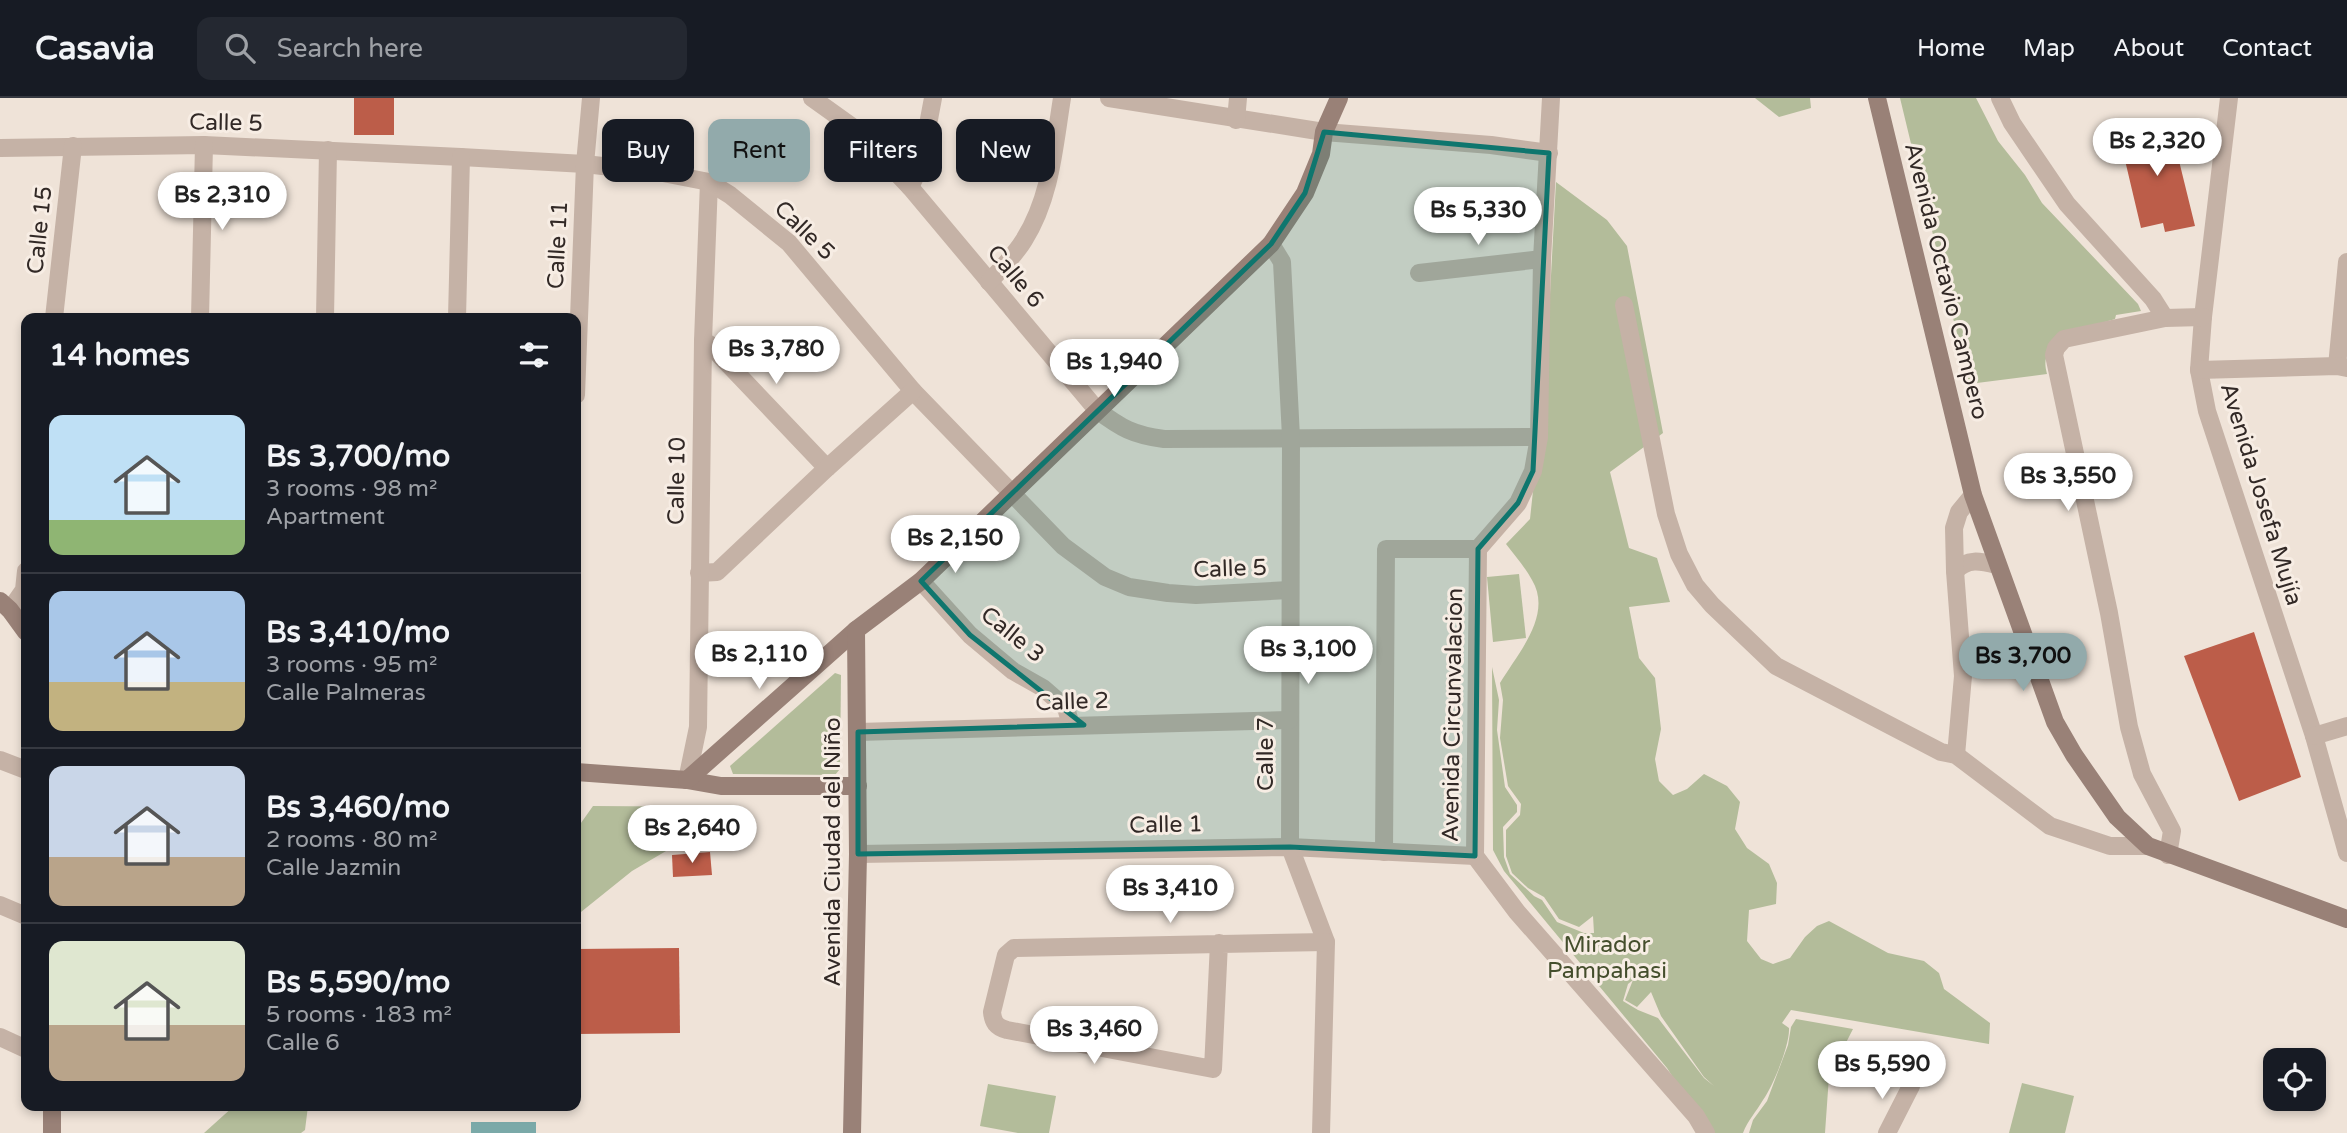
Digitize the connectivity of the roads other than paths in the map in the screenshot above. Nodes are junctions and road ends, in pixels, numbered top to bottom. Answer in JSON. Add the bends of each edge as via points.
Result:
{"nodes":[{"id":1,"x":591,"y":98,"type":"edge"},
{"id":2,"x":812,"y":98,"type":"edge"},
{"id":3,"x":933,"y":98,"type":"edge"},
{"id":4,"x":1062,"y":98,"type":"edge"},
{"id":5,"x":1109,"y":98,"type":"edge"},
{"id":6,"x":1238,"y":98,"type":"edge"},
{"id":7,"x":1339,"y":98,"type":"edge"},
{"id":8,"x":1551,"y":98,"type":"edge"},
{"id":9,"x":1877,"y":98,"type":"edge"},
{"id":10,"x":2000,"y":98,"type":"edge"},
{"id":11,"x":2229,"y":98,"type":"edge"},
{"id":12,"x":1236,"y":120,"type":"junction"},
{"id":13,"x":1324,"y":132,"type":"junction"},
{"id":14,"x":204,"y":145,"type":"junction"},
{"id":15,"x":73,"y":146,"type":"junction"},
{"id":16,"x":0,"y":148,"type":"edge"},
{"id":17,"x":328,"y":150,"type":"junction"},
{"id":18,"x":1549,"y":153,"type":"junction"},
{"id":19,"x":461,"y":156,"type":"junction"},
{"id":20,"x":586,"y":164,"type":"junction"},
{"id":21,"x":709,"y":183,"type":"junction"},
{"id":22,"x":909,"y":187,"type":"junction"},
{"id":23,"x":1271,"y":244,"type":"junction"},
{"id":24,"x":1542,"y":259,"type":"junction"},
{"id":25,"x":2347,"y":262,"type":"edge"},
{"id":26,"x":1419,"y":273,"type":"dead end"},
{"id":27,"x":989,"y":282,"type":"junction"},
{"id":28,"x":1624,"y":305,"type":"dead end"},
{"id":29,"x":55,"y":313,"type":"edge"},
{"id":30,"x":200,"y":313,"type":"edge"},
{"id":31,"x":325,"y":313,"type":"edge"},
{"id":32,"x":457,"y":313,"type":"edge"},
{"id":33,"x":580,"y":313,"type":"edge"},
{"id":34,"x":2203,"y":317,"type":"junction"},
{"id":35,"x":2165,"y":318,"type":"junction"},
{"id":36,"x":703,"y":341,"type":"junction"},
{"id":37,"x":2342,"y":367,"type":"edge"},
{"id":38,"x":2199,"y":369,"type":"junction"},
{"id":39,"x":913,"y":391,"type":"junction"},
{"id":40,"x":1097,"y":410,"type":"junction"},
{"id":41,"x":1539,"y":436,"type":"junction"},
{"id":42,"x":1291,"y":437,"type":"junction"},
{"id":43,"x":827,"y":468,"type":"junction"},
{"id":44,"x":1011,"y":495,"type":"junction"},
{"id":45,"x":1973,"y":495,"type":"junction"},
{"id":46,"x":1478,"y":549,"type":"junction"},
{"id":47,"x":1997,"y":565,"type":"junction"},
{"id":48,"x":1955,"y":571,"type":"junction"},
{"id":49,"x":699,"y":573,"type":"junction"},
{"id":50,"x":921,"y":581,"type":"junction"},
{"id":51,"x":1289,"y":590,"type":"junction"},
{"id":52,"x":21,"y":592,"type":"edge"},
{"id":53,"x":5,"y":605,"type":"edge"},
{"id":54,"x":21,"y":626,"type":"edge"},
{"id":55,"x":856,"y":630,"type":"junction"},
{"id":56,"x":1289,"y":720,"type":"junction"},
{"id":57,"x":1071,"y":725,"type":"junction"},
{"id":58,"x":2347,"y":726,"type":"edge"},
{"id":59,"x":858,"y":732,"type":"junction"},
{"id":60,"x":2314,"y":736,"type":"junction"},
{"id":61,"x":1956,"y":755,"type":"junction"},
{"id":62,"x":0,"y":760,"type":"edge"},
{"id":63,"x":21,"y":768,"type":"edge"},
{"id":64,"x":581,"y":772,"type":"edge"},
{"id":65,"x":687,"y":780,"type":"junction"},
{"id":66,"x":858,"y":786,"type":"junction"},
{"id":67,"x":2148,"y":846,"type":"junction"},
{"id":68,"x":1290,"y":847,"type":"junction"},
{"id":69,"x":1384,"y":852,"type":"junction"},
{"id":70,"x":2347,"y":853,"type":"edge"},
{"id":71,"x":858,"y":854,"type":"junction"},
{"id":72,"x":2168,"y":855,"type":"junction"},
{"id":73,"x":1475,"y":856,"type":"junction"},
{"id":74,"x":0,"y":905,"type":"edge"},
{"id":75,"x":21,"y":914,"type":"edge"},
{"id":76,"x":2347,"y":919,"type":"edge"},
{"id":77,"x":1326,"y":942,"type":"junction"},
{"id":78,"x":1219,"y":943,"type":"junction"},
{"id":79,"x":0,"y":1037,"type":"edge"},
{"id":80,"x":21,"y":1047,"type":"edge"},
{"id":81,"x":1911,"y":1086,"type":"dead end"},
{"id":82,"x":52,"y":1111,"type":"edge"},
{"id":83,"x":52,"y":1133,"type":"edge"},
{"id":84,"x":852,"y":1133,"type":"edge"},
{"id":85,"x":1321,"y":1133,"type":"edge"},
{"id":86,"x":1706,"y":1133,"type":"edge"},
{"id":87,"x":1887,"y":1133,"type":"edge"}],
"edges":[{"from":1,"to":20,"type":"street","name":"Calle 11"},
{"from":2,"to":22,"type":"street","name":"Calle 6","via":[[854,128]]},
{"from":3,"to":22,"type":"street","via":[[920,167]]},
{"from":4,"to":27,"type":"street","via":[[1039,211],[1023,241]]},
{"from":5,"to":12,"type":"street"},
{"from":6,"to":12,"type":"street"},
{"from":7,"to":13,"type":"main road"},
{"from":8,"to":18,"type":"street"},
{"from":9,"to":45,"type":"main road","name":"Avenida Octavio Campero"},
{"from":10,"to":35,"type":"street","via":[[2067,204]]},
{"from":11,"to":34,"type":"street","name":"Avenida Josefa Mujía"},
{"from":12,"to":13,"type":"street"},
{"from":13,"to":18,"type":"street"},
{"from":13,"to":23,"type":"main road","via":[[1321,154],[1305,193]]},
{"from":14,"to":15,"type":"street","name":"Calle 5"},
{"from":14,"to":17,"type":"street","name":"Calle 5"},
{"from":14,"to":30,"type":"street"},
{"from":15,"to":16,"type":"street","name":"Calle 5"},
{"from":15,"to":29,"type":"street","name":"Calle 15"},
{"from":17,"to":19,"type":"street","name":"Calle 5"},
{"from":17,"to":31,"type":"street"},
{"from":18,"to":24,"type":"street"},
{"from":19,"to":20,"type":"street","name":"Calle 5"},
{"from":19,"to":32,"type":"street"},
{"from":20,"to":21,"type":"street","name":"Calle 5"},
{"from":20,"to":33,"type":"street","name":"Calle 11"},
{"from":21,"to":36,"type":"street","name":"Calle 10"},
{"from":21,"to":39,"type":"street","name":"Calle 5","via":[[789,243]]},
{"from":22,"to":27,"type":"street","name":"Calle 6"},
{"from":23,"to":40,"type":"main road"},
{"from":23,"to":42,"type":"street","name":"Calle 7","via":[[1282,262]]},
{"from":24,"to":26,"type":"street"},
{"from":24,"to":41,"type":"street"},
{"from":25,"to":37,"type":"street"},
{"from":27,"to":40,"type":"street","name":"Calle 6"},
{"from":28,"to":61,"type":"street","via":[[1666,514],[1695,585],[1776,666],[1941,752]]},
{"from":34,"to":35,"type":"street"},
{"from":34,"to":38,"type":"street","name":"Avenida Josefa Mujía"},
{"from":35,"to":72,"type":"street","via":[[2064,339],[2054,355],[2129,727],[2142,774],[2172,831]]},
{"from":36,"to":43,"type":"street"},
{"from":36,"to":49,"type":"street","name":"Calle 10"},
{"from":37,"to":38,"type":"street"},
{"from":38,"to":60,"type":"street","name":"Avenida Josefa Mujía","via":[[2207,411]]},
{"from":39,"to":43,"type":"street"},
{"from":39,"to":44,"type":"street","name":"Calle 5"},
{"from":40,"to":42,"type":"street","name":"Calle 6","via":[[1122,429],[1142,436]]},
{"from":40,"to":44,"type":"main road"},
{"from":41,"to":42,"type":"street","name":"Calle 6"},
{"from":41,"to":46,"type":"street","via":[[1534,471],[1518,503]]},
{"from":42,"to":51,"type":"street","name":"Calle 7"},
{"from":43,"to":49,"type":"street","via":[[717,572]]},
{"from":44,"to":50,"type":"main road"},
{"from":44,"to":51,"type":"street","name":"Calle 5","via":[[1063,546],[1105,577],[1129,587],[1196,595]]},
{"from":45,"to":47,"type":"main road","name":"Avenida Octavio Campero"},
{"from":45,"to":48,"type":"street","via":[[1959,512],[1954,528]]},
{"from":46,"to":69,"type":"street","via":[[1386,549]]},
{"from":46,"to":73,"type":"street","name":"Avenida Circunvalacion"},
{"from":47,"to":48,"type":"street","via":[[1971,561]]},
{"from":47,"to":67,"type":"main road","name":"Avenida Octavio Campero","via":[[2054,722],[2117,817]]},
{"from":48,"to":61,"type":"street","via":[[1963,676]]},
{"from":49,"to":65,"type":"street","name":"Calle 10","via":[[698,727]]},
{"from":50,"to":55,"type":"main road"},
{"from":50,"to":57,"type":"street","name":"Calle 3","via":[[970,635],[1066,708]]},
{"from":51,"to":56,"type":"street","name":"Calle 7"},
{"from":52,"to":53,"type":"street"},
{"from":53,"to":54,"type":"main road"},
{"from":55,"to":59,"type":"main road","name":"Avenida Ciudad del Niño"},
{"from":55,"to":65,"type":"main road"},
{"from":56,"to":57,"type":"street","name":"Calle 2"},
{"from":56,"to":68,"type":"street","name":"Calle 7"},
{"from":57,"to":59,"type":"street","name":"Calle 2"},
{"from":58,"to":60,"type":"street"},
{"from":59,"to":66,"type":"main road","name":"Avenida Ciudad del Niño"},
{"from":60,"to":70,"type":"street","name":"Avenida Josefa Mujía"},
{"from":61,"to":67,"type":"street","via":[[2050,826],[2110,846]]},
{"from":62,"to":63,"type":"street"},
{"from":64,"to":65,"type":"main road"},
{"from":65,"to":66,"type":"main road","via":[[721,786]]},
{"from":66,"to":71,"type":"main road","name":"Avenida Ciudad del Niño"},
{"from":67,"to":72,"type":"main road","name":"Avenida Octavio Campero"},
{"from":68,"to":69,"type":"street","name":"Calle 1"},
{"from":68,"to":71,"type":"street","name":"Calle 1"},
{"from":68,"to":77,"type":"street","name":"Calle 7"},
{"from":69,"to":73,"type":"street","name":"Calle 1"},
{"from":71,"to":84,"type":"main road","name":"Avenida Ciudad del Niño"},
{"from":72,"to":76,"type":"main road","name":"Avenida Octavio Campero"},
{"from":73,"to":86,"type":"street","name":"Avenida Circunvalacion","via":[[1517,912]]},
{"from":74,"to":75,"type":"street"},
{"from":77,"to":78,"type":"street"},
{"from":77,"to":85,"type":"street","name":"Calle 7"},
{"from":78,"to":78,"type":"street","via":[[1014,948],[1006,955],[992,1012],[995,1024],[1213,1069]]},
{"from":79,"to":80,"type":"street"},
{"from":81,"to":87,"type":"street"},
{"from":82,"to":83,"type":"main road"}]}
